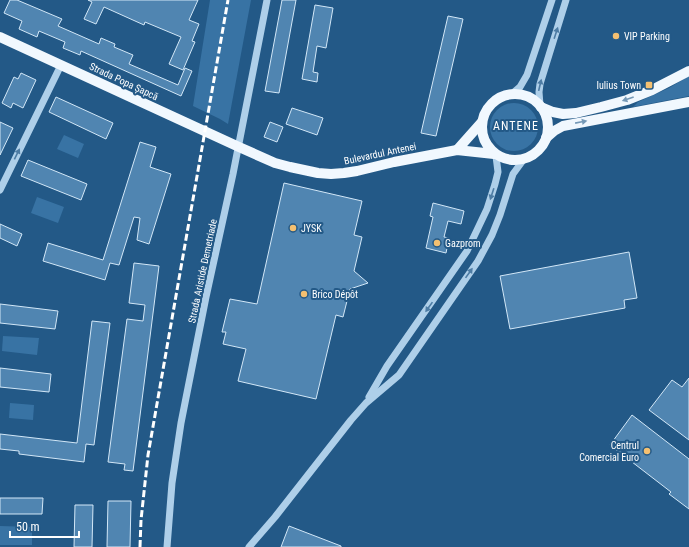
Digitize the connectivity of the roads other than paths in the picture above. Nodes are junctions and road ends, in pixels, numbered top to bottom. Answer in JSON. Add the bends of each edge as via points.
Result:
{"nodes":[{"id":1,"x":267,"y":0,"type":"edge"},
{"id":2,"x":552,"y":0,"type":"edge"},
{"id":3,"x":566,"y":0,"type":"edge"},
{"id":4,"x":0,"y":37,"type":"edge"},
{"id":5,"x":61,"y":65,"type":"junction"},
{"id":6,"x":689,"y":71,"type":"edge"},
{"id":7,"x":512,"y":94,"type":"junction"},
{"id":8,"x":689,"y":102,"type":"edge"},
{"id":9,"x":540,"y":106,"type":"junction"},
{"id":10,"x":481,"y":123,"type":"junction"},
{"id":11,"x":546,"y":138,"type":"junction"},
{"id":12,"x":239,"y":147,"type":"junction"},
{"id":13,"x":457,"y":150,"type":"junction"},
{"id":14,"x":495,"y":155,"type":"junction"},
{"id":15,"x":524,"y":159,"type":"junction"},
{"id":16,"x":0,"y":190,"type":"edge"},
{"id":17,"x":366,"y":403,"type":"junction"},
{"id":18,"x":167,"y":547,"type":"edge"},
{"id":19,"x":249,"y":547,"type":"edge"}],
"edges":[{"from":1,"to":12,"type":"street","name":"Strada Aristide Demetriade"},
{"from":2,"to":7,"type":"street","via":[[526,75],[520,87]]},
{"from":9,"to":3,"type":"street","one_way":true,"via":[[540,84]]},
{"from":4,"to":5,"type":"main road","name":"Strada Popa Șapcă"},
{"from":5,"to":12,"type":"main road","name":"Strada Popa Șapcă"},
{"from":16,"to":5,"type":"street","one_way":true},
{"from":6,"to":9,"type":"main road","one_way":true,"via":[[652,90],[602,108],[563,114]]},
{"from":7,"to":9,"type":"main road","via":[[527,96]]},
{"from":7,"to":10,"type":"main road","via":[[491,103],[484,112]]},
{"from":11,"to":8,"type":"main road","one_way":true,"via":[[563,126]]},
{"from":9,"to":11,"type":"main road","via":[[548,122]]},
{"from":10,"to":13,"type":"main road"},
{"from":10,"to":14,"type":"main road","via":[[484,140]]},
{"from":11,"to":15,"type":"main road","via":[[538,151]]},
{"from":12,"to":13,"type":"main road","name":"Bulevardul Antenei","via":[[275,163],[331,174]]},
{"from":12,"to":18,"type":"street","name":"Strada Aristide Demetriade","via":[[181,423],[172,483]]},
{"from":13,"to":14,"type":"main road","name":"Bulevardul Antenei"},
{"from":14,"to":15,"type":"main road","via":[[513,161]]},
{"from":14,"to":17,"type":"street","one_way":true,"via":[[498,172],[495,184],[487,208],[467,250],[387,366]]},
{"from":17,"to":15,"type":"street","one_way":true,"via":[[399,375],[478,261],[492,235],[514,174]]},
{"from":17,"to":19,"type":"street"}]}
